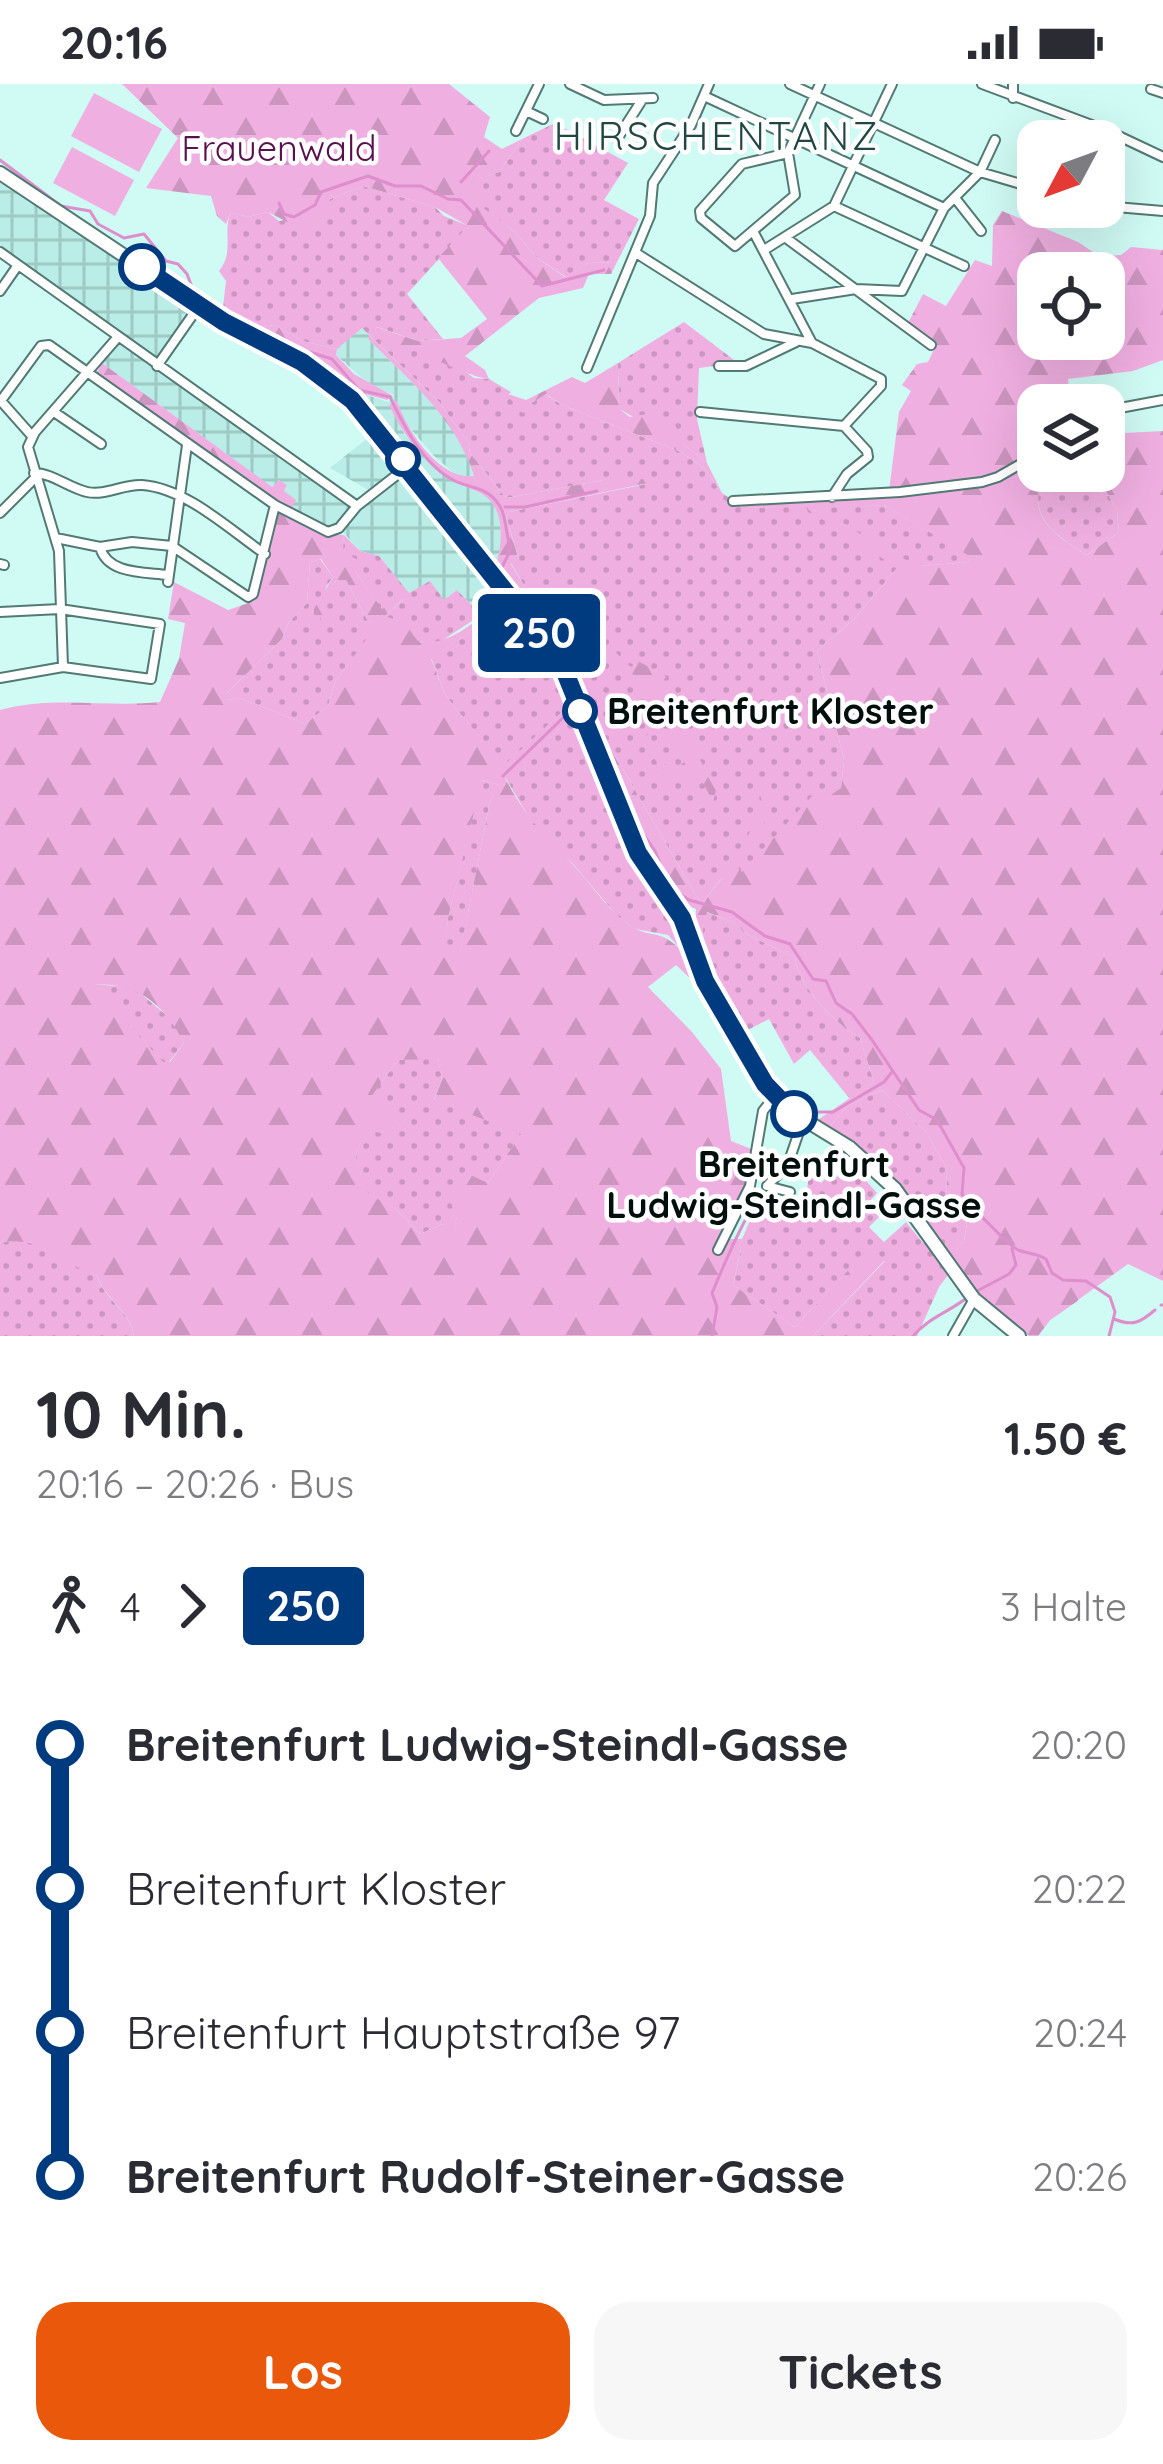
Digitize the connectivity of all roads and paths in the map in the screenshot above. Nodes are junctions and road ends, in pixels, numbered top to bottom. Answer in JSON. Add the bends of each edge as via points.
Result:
{"nodes":[{"id":1,"x":539,"y":84,"type":"edge"},
{"id":2,"x":571,"y":84,"type":"edge"},
{"id":3,"x":709,"y":84,"type":"edge"},
{"id":4,"x":790,"y":84,"type":"edge"},
{"id":5,"x":820,"y":84,"type":"edge"},
{"id":6,"x":892,"y":84,"type":"edge"},
{"id":7,"x":982,"y":84,"type":"edge"},
{"id":8,"x":1013,"y":84,"type":"edge"},
{"id":9,"x":1151,"y":89,"type":"dead end"},
{"id":10,"x":1163,"y":93,"type":"edge"},
{"id":11,"x":814,"y":95,"type":"junction"},
{"id":12,"x":704,"y":96,"type":"junction"},
{"id":13,"x":1012,"y":98,"type":"junction"},
{"id":14,"x":526,"y":111,"type":"junction"},
{"id":15,"x":543,"y":119,"type":"dead end"},
{"id":16,"x":1076,"y":120,"type":"edge"},
{"id":17,"x":874,"y":123,"type":"junction"},
{"id":18,"x":516,"y":131,"type":"dead end"},
{"id":19,"x":795,"y":137,"type":"junction"},
{"id":20,"x":617,"y":139,"type":"dead end"},
{"id":21,"x":1125,"y":139,"type":"edge"},
{"id":22,"x":995,"y":140,"type":"dead end"},
{"id":23,"x":788,"y":153,"type":"junction"},
{"id":24,"x":1163,"y":158,"type":"edge"},
{"id":25,"x":855,"y":165,"type":"junction"},
{"id":26,"x":980,"y":172,"type":"junction"},
{"id":27,"x":0,"y":173,"type":"edge"},
{"id":28,"x":1017,"y":183,"type":"edge"},
{"id":29,"x":955,"y":197,"type":"junction"},
{"id":30,"x":834,"y":206,"type":"junction"},
{"id":31,"x":944,"y":208,"type":"junction"},
{"id":32,"x":1125,"y":208,"type":"edge"},
{"id":33,"x":1163,"y":211,"type":"edge"},
{"id":34,"x":981,"y":231,"type":"dead end"},
{"id":35,"x":753,"y":232,"type":"junction"},
{"id":36,"x":786,"y":238,"type":"junction"},
{"id":37,"x":925,"y":249,"type":"junction"},
{"id":38,"x":764,"y":250,"type":"junction"},
{"id":39,"x":0,"y":252,"type":"edge"},
{"id":40,"x":636,"y":254,"type":"junction"},
{"id":41,"x":18,"y":265,"type":"junction"},
{"id":42,"x":964,"y":266,"type":"dead end"},
{"id":43,"x":856,"y":289,"type":"junction"},
{"id":44,"x":0,"y":292,"type":"edge"},
{"id":45,"x":792,"y":299,"type":"junction"},
{"id":46,"x":199,"y":306,"type":"junction"},
{"id":47,"x":117,"y":338,"type":"junction"},
{"id":48,"x":797,"y":341,"type":"junction"},
{"id":49,"x":812,"y":343,"type":"junction"},
{"id":50,"x":932,"y":345,"type":"dead end"},
{"id":51,"x":157,"y":365,"type":"junction"},
{"id":52,"x":719,"y":366,"type":"dead end"},
{"id":53,"x":587,"y":368,"type":"dead end"},
{"id":54,"x":88,"y":374,"type":"junction"},
{"id":55,"x":1163,"y":400,"type":"edge"},
{"id":56,"x":0,"y":401,"type":"edge"},
{"id":57,"x":1125,"y":407,"type":"edge"},
{"id":58,"x":54,"y":412,"type":"junction"},
{"id":59,"x":700,"y":412,"type":"dead end"},
{"id":60,"x":844,"y":426,"type":"junction"},
{"id":61,"x":32,"y":436,"type":"junction"},
{"id":62,"x":101,"y":444,"type":"dead end"},
{"id":63,"x":187,"y":445,"type":"junction"},
{"id":64,"x":1017,"y":465,"type":"edge"},
{"id":65,"x":409,"y":466,"type":"junction"},
{"id":66,"x":35,"y":475,"type":"junction"},
{"id":67,"x":178,"y":496,"type":"junction"},
{"id":68,"x":832,"y":496,"type":"junction"},
{"id":69,"x":734,"y":501,"type":"dead end"},
{"id":70,"x":275,"y":506,"type":"junction"},
{"id":71,"x":357,"y":506,"type":"junction"},
{"id":72,"x":0,"y":513,"type":"edge"},
{"id":73,"x":56,"y":538,"type":"junction"},
{"id":74,"x":172,"y":546,"type":"junction"},
{"id":75,"x":100,"y":547,"type":"junction"},
{"id":76,"x":265,"y":554,"type":"junction"},
{"id":77,"x":60,"y":609,"type":"junction"},
{"id":78,"x":0,"y":612,"type":"edge"},
{"id":79,"x":63,"y":667,"type":"junction"},
{"id":80,"x":0,"y":678,"type":"edge"},
{"id":81,"x":774,"y":1097,"type":"junction"},
{"id":82,"x":803,"y":1119,"type":"junction"},
{"id":83,"x":790,"y":1192,"type":"dead end"},
{"id":84,"x":718,"y":1250,"type":"dead end"},
{"id":85,"x":974,"y":1299,"type":"junction"},
{"id":86,"x":953,"y":1336,"type":"edge"},
{"id":87,"x":1018,"y":1336,"type":"edge"}],
"edges":[{"from":1,"to":14,"type":"street"},
{"from":2,"to":20,"type":"street","via":[[604,100],[648,98]]},
{"from":3,"to":12,"type":"street"},
{"from":4,"to":11,"type":"street"},
{"from":5,"to":11,"type":"street"},
{"from":6,"to":17,"type":"street"},
{"from":7,"to":13,"type":"street"},
{"from":8,"to":13,"type":"street"},
{"from":9,"to":10,"type":"street"},
{"from":11,"to":17,"type":"street"},
{"from":11,"to":19,"type":"street"},
{"from":12,"to":19,"type":"street"},
{"from":12,"to":40,"type":"street","via":[[652,183]]},
{"from":13,"to":16,"type":"street"},
{"from":14,"to":15,"type":"street"},
{"from":14,"to":18,"type":"street"},
{"from":17,"to":25,"type":"street"},
{"from":17,"to":26,"type":"street"},
{"from":19,"to":23,"type":"street"},
{"from":19,"to":25,"type":"street"},
{"from":21,"to":24,"type":"street"},
{"from":22,"to":26,"type":"street"},
{"from":23,"to":35,"type":"street","via":[[795,195]]},
{"from":23,"to":35,"type":"street","via":[[742,164],[700,211],[735,246]]},
{"from":25,"to":30,"type":"street"},
{"from":25,"to":31,"type":"street"},
{"from":26,"to":28,"type":"street"},
{"from":26,"to":29,"type":"street"},
{"from":27,"to":46,"type":"main road"},
{"from":29,"to":31,"type":"street"},
{"from":29,"to":34,"type":"street"},
{"from":30,"to":36,"type":"street"},
{"from":30,"to":37,"type":"street"},
{"from":31,"to":37,"type":"street"},
{"from":32,"to":33,"type":"street"},
{"from":35,"to":38,"type":"street"},
{"from":36,"to":38,"type":"street"},
{"from":36,"to":43,"type":"street"},
{"from":37,"to":42,"type":"street"},
{"from":37,"to":43,"type":"street","via":[[902,291]]},
{"from":38,"to":45,"type":"street"},
{"from":39,"to":41,"type":"street"},
{"from":40,"to":48,"type":"street","via":[[764,334]]},
{"from":40,"to":53,"type":"street"},
{"from":41,"to":44,"type":"street"},
{"from":41,"to":47,"type":"street"},
{"from":43,"to":45,"type":"street"},
{"from":43,"to":50,"type":"street"},
{"from":45,"to":49,"type":"street"},
{"from":46,"to":51,"type":"street"},
{"from":46,"to":65,"type":"main road","via":[[338,387]]},
{"from":47,"to":51,"type":"street"},
{"from":47,"to":54,"type":"street"},
{"from":48,"to":49,"type":"street"},
{"from":48,"to":52,"type":"street","via":[[746,366]]},
{"from":49,"to":60,"type":"street","via":[[881,379]]},
{"from":51,"to":71,"type":"street"},
{"from":54,"to":56,"type":"street","via":[[45,344]]},
{"from":54,"to":58,"type":"street"},
{"from":54,"to":63,"type":"street"},
{"from":55,"to":57,"type":"street"},
{"from":56,"to":61,"type":"street"},
{"from":58,"to":61,"type":"street"},
{"from":58,"to":62,"type":"street"},
{"from":59,"to":60,"type":"street"},
{"from":60,"to":68,"type":"street","via":[[868,455]]},
{"from":61,"to":66,"type":"street"},
{"from":63,"to":67,"type":"street"},
{"from":63,"to":70,"type":"street"},
{"from":64,"to":68,"type":"street","via":[[988,481]]},
{"from":65,"to":71,"type":"street"},
{"from":65,"to":81,"type":"main road","via":[[560,663],[638,853]]},
{"from":66,"to":67,"type":"street","via":[[93,493],[136,485]]},
{"from":66,"to":72,"type":"street"},
{"from":66,"to":73,"type":"street"},
{"from":67,"to":74,"type":"street"},
{"from":67,"to":76,"type":"street"},
{"from":68,"to":69,"type":"street"},
{"from":70,"to":71,"type":"street","via":[[328,532]]},
{"from":70,"to":76,"type":"street"},
{"from":73,"to":75,"type":"street"},
{"from":73,"to":77,"type":"street"},
{"from":74,"to":75,"type":"street"},
{"from":74,"to":75,"type":"street","via":[[167,578],[112,566]]},
{"from":74,"to":76,"type":"street","via":[[248,597]]},
{"from":77,"to":78,"type":"street"},
{"from":77,"to":79,"type":"street"},
{"from":77,"to":79,"type":"street","via":[[160,624],[151,680]]},
{"from":79,"to":80,"type":"street"},
{"from":81,"to":82,"type":"main road"},
{"from":81,"to":84,"type":"street","via":[[763,1112],[750,1186]]},
{"from":82,"to":83,"type":"street","via":[[788,1164],[767,1186]]},
{"from":82,"to":85,"type":"main road","via":[[895,1190]]},
{"from":85,"to":86,"type":"street"},
{"from":85,"to":87,"type":"main road"}]}
